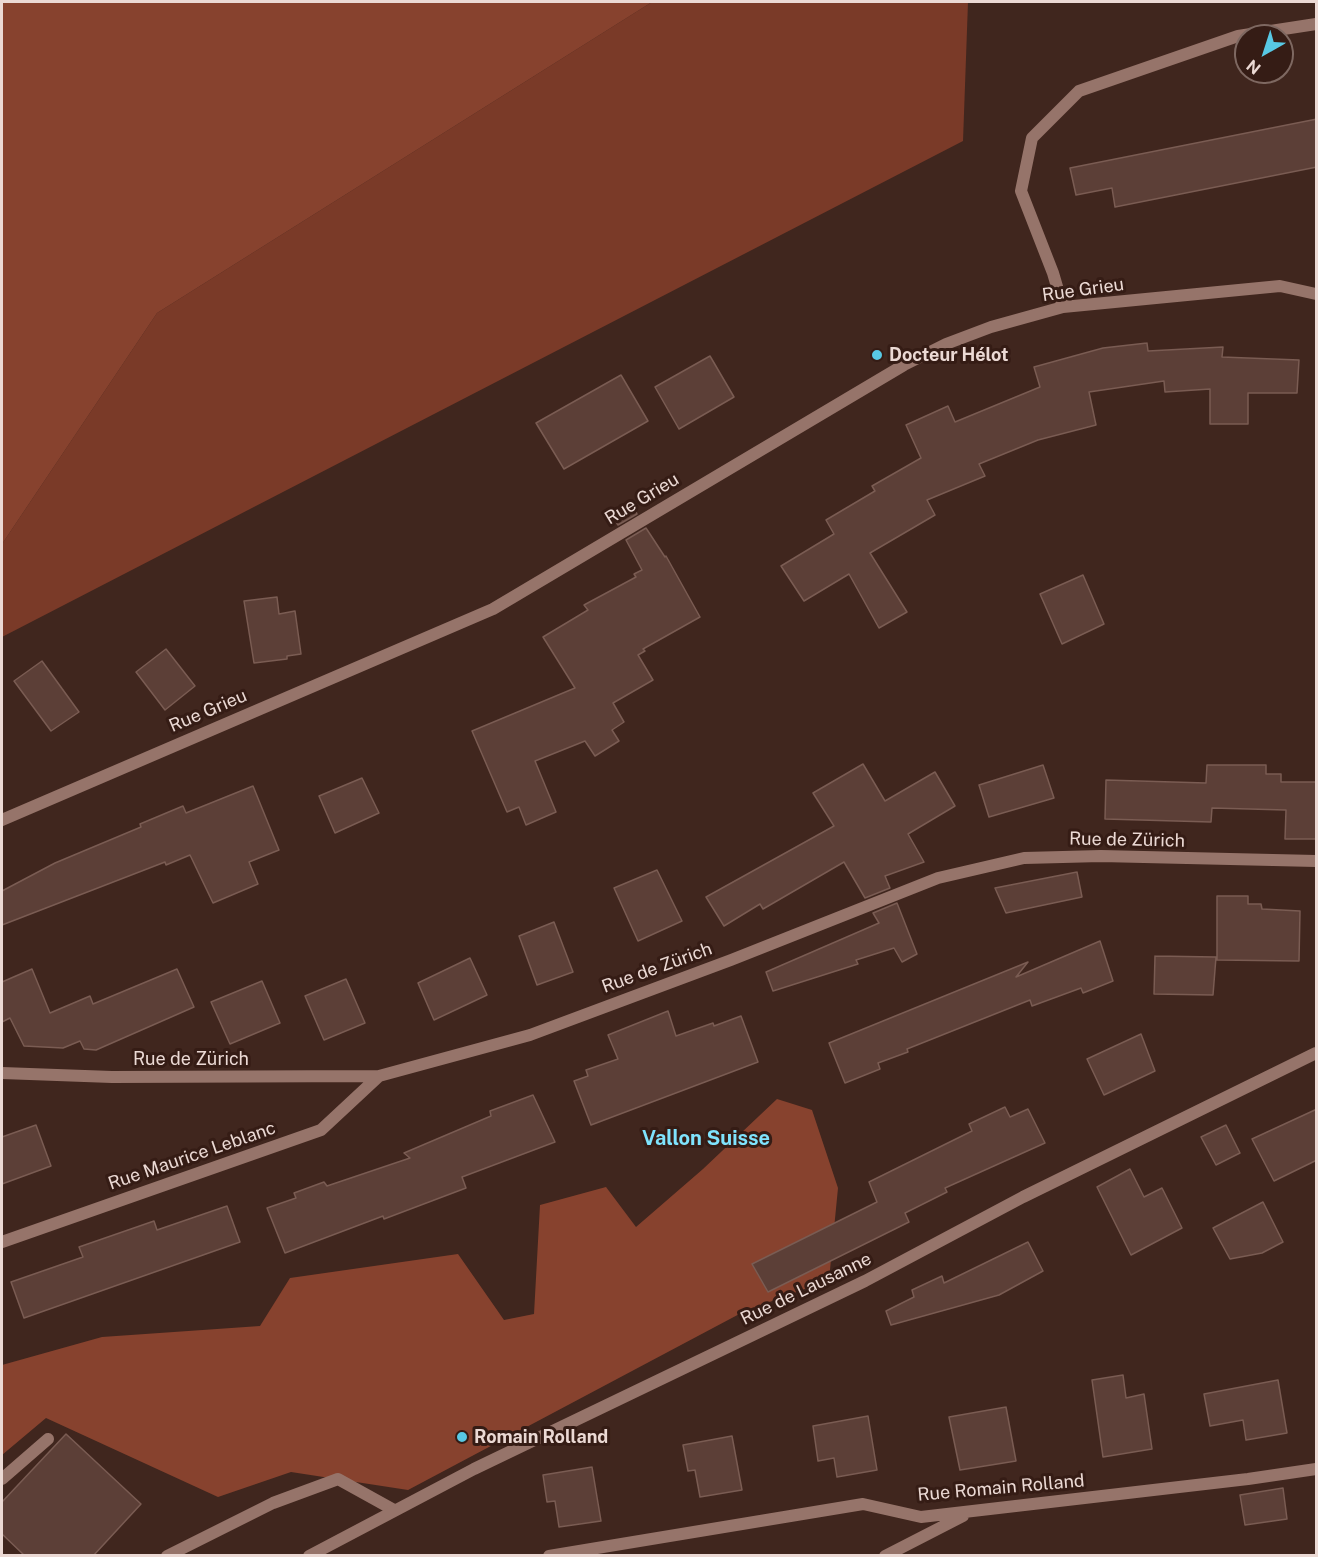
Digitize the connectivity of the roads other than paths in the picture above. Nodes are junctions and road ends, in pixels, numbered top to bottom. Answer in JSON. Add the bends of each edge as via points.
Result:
{"nodes":[{"id":1,"x":1317,"y":24,"type":"edge"},
{"id":2,"x":1317,"y":294,"type":"edge"},
{"id":3,"x":1063,"y":307,"type":"junction"},
{"id":4,"x":2,"y":820,"type":"edge"},
{"id":5,"x":1317,"y":861,"type":"edge"},
{"id":6,"x":1317,"y":1053,"type":"edge"},
{"id":7,"x":2,"y":1073,"type":"edge"},
{"id":8,"x":378,"y":1076,"type":"junction"},
{"id":9,"x":2,"y":1242,"type":"edge"},
{"id":10,"x":48,"y":1439,"type":"dead end"},
{"id":11,"x":1317,"y":1469,"type":"edge"},
{"id":12,"x":2,"y":1479,"type":"edge"},
{"id":13,"x":394,"y":1510,"type":"junction"},
{"id":14,"x":970,"y":1513,"type":"junction"},
{"id":15,"x":167,"y":1556,"type":"edge"},
{"id":16,"x":309,"y":1556,"type":"edge"},
{"id":17,"x":549,"y":1556,"type":"edge"},
{"id":18,"x":885,"y":1556,"type":"edge"}],
"edges":[{"from":1,"to":3,"type":"street","via":[[1238,36],[1079,91],[1032,138],[1021,191]]},
{"from":2,"to":3,"type":"street","name":"Rue Grieu","via":[[1280,286]]},
{"from":3,"to":4,"type":"street","name":"Rue Grieu","via":[[991,327],[904,365],[493,609]]},
{"from":5,"to":8,"type":"street","name":"Rue de Zürich","via":[[1024,858],[938,878],[530,1035]]},
{"from":6,"to":13,"type":"street","name":"Rue de Lausanne","via":[[1023,1197],[865,1281]]},
{"from":7,"to":8,"type":"street","name":"Rue de Zürich","via":[[112,1077]]},
{"from":8,"to":9,"type":"street","name":"Rue Maurice Leblanc","via":[[321,1130]]},
{"from":10,"to":12,"type":"street"},
{"from":11,"to":14,"type":"street","name":"Rue Romain Rolland"},
{"from":13,"to":15,"type":"street","via":[[338,1479],[273,1503]]},
{"from":13,"to":16,"type":"street","name":"Rue de Lausanne"},
{"from":14,"to":17,"type":"street","name":"Rue Romain Rolland","via":[[921,1517],[863,1504]]},
{"from":14,"to":18,"type":"street"}]}
